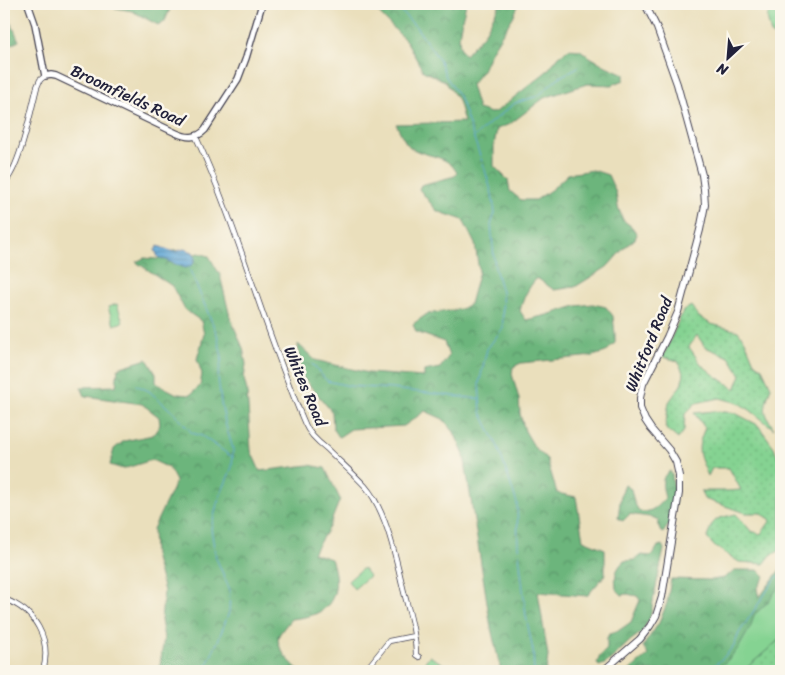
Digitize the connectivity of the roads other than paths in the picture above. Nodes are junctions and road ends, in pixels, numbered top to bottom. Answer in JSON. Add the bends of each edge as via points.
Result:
{"nodes":[{"id":1,"x":28,"y":4,"type":"edge"},
{"id":2,"x":262,"y":4,"type":"edge"},
{"id":3,"x":645,"y":4,"type":"edge"},
{"id":4,"x":45,"y":76,"type":"junction"},
{"id":5,"x":196,"y":137,"type":"junction"},
{"id":6,"x":4,"y":183,"type":"edge"},
{"id":7,"x":4,"y":598,"type":"edge"},
{"id":8,"x":414,"y":636,"type":"junction"},
{"id":9,"x":419,"y":657,"type":"dead end"},
{"id":10,"x":43,"y":671,"type":"edge"},
{"id":11,"x":365,"y":671,"type":"edge"},
{"id":12,"x":603,"y":671,"type":"edge"}],
"edges":[{"from":1,"to":4,"type":"street"},
{"from":2,"to":5,"type":"street","name":"Broomfields Road","via":[[238,79],[205,130]]},
{"from":3,"to":12,"type":"main road","name":"Whitford Road","via":[[679,89],[702,175],[705,205],[678,312],[643,384],[640,398],[643,416],[672,454],[679,476],[662,598],[656,616],[640,639]]},
{"from":4,"to":5,"type":"street","name":"Broomfields Road","via":[[56,76],[181,136]]},
{"from":4,"to":6,"type":"street","name":"Broomfields Road","via":[[36,87],[14,169]]},
{"from":5,"to":8,"type":"street","name":"Whites Road","via":[[212,172],[307,429],[364,485],[378,507],[396,561]]},
{"from":7,"to":10,"type":"street","via":[[21,606],[42,633],[46,663]]},
{"from":8,"to":9,"type":"street","name":"Whites Road"},
{"from":8,"to":11,"type":"street","via":[[389,641]]}]}
